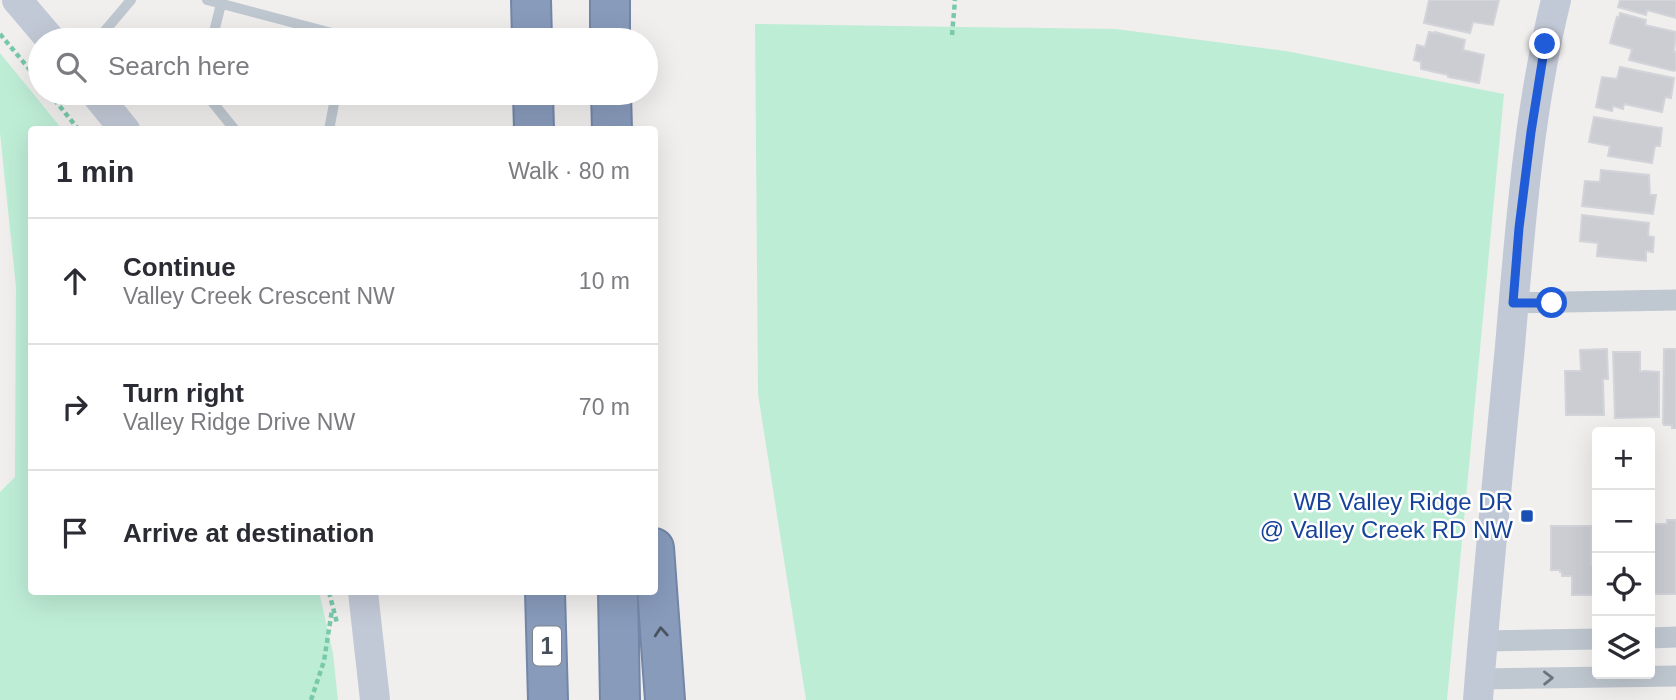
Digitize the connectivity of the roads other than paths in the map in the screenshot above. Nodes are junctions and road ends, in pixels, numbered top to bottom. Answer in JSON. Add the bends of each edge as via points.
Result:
{"nodes":[{"id":1,"x":17,"y":0,"type":"edge"},
{"id":2,"x":130,"y":0,"type":"edge"},
{"id":3,"x":207,"y":0,"type":"edge"},
{"id":4,"x":531,"y":0,"type":"edge"},
{"id":5,"x":610,"y":0,"type":"edge"},
{"id":6,"x":1556,"y":0,"type":"edge"},
{"id":7,"x":221,"y":4,"type":"junction"},
{"id":8,"x":41,"y":28,"type":"edge"},
{"id":9,"x":107,"y":28,"type":"edge"},
{"id":10,"x":215,"y":28,"type":"edge"},
{"id":11,"x":313,"y":28,"type":"edge"},
{"id":12,"x":532,"y":28,"type":"edge"},
{"id":13,"x":610,"y":28,"type":"edge"},
{"id":14,"x":104,"y":105,"type":"edge"},
{"id":15,"x":215,"y":105,"type":"edge"},
{"id":16,"x":333,"y":105,"type":"edge"},
{"id":17,"x":533,"y":105,"type":"edge"},
{"id":18,"x":611,"y":105,"type":"edge"},
{"id":19,"x":122,"y":126,"type":"edge"},
{"id":20,"x":232,"y":126,"type":"edge"},
{"id":21,"x":329,"y":126,"type":"edge"},
{"id":22,"x":534,"y":126,"type":"edge"},
{"id":23,"x":612,"y":126,"type":"edge"},
{"id":24,"x":1676,"y":300,"type":"edge"},
{"id":25,"x":1513,"y":303,"type":"junction"},
{"id":26,"x":363,"y":595,"type":"edge"},
{"id":27,"x":545,"y":595,"type":"edge"},
{"id":28,"x":618,"y":595,"type":"edge"},
{"id":29,"x":658,"y":595,"type":"edge"},
{"id":30,"x":1676,"y":637,"type":"edge"},
{"id":31,"x":1655,"y":638,"type":"edge"},
{"id":32,"x":1592,"y":639,"type":"edge"},
{"id":33,"x":1483,"y":641,"type":"junction"},
{"id":34,"x":1676,"y":676,"type":"edge"},
{"id":35,"x":1479,"y":690,"type":"edge"},
{"id":36,"x":375,"y":700,"type":"edge"},
{"id":37,"x":548,"y":700,"type":"edge"},
{"id":38,"x":620,"y":700,"type":"edge"},
{"id":39,"x":666,"y":700,"type":"edge"}],
"edges":[{"from":1,"to":8,"type":"street"},
{"from":2,"to":9,"type":"lane"},
{"from":3,"to":7,"type":"lane"},
{"from":4,"to":12,"type":"highway"},
{"from":5,"to":13,"type":"highway"},
{"from":6,"to":25,"type":"street","via":[[1531,132]]},
{"from":7,"to":10,"type":"lane"},
{"from":7,"to":11,"type":"lane"},
{"from":14,"to":19,"type":"street"},
{"from":15,"to":20,"type":"lane"},
{"from":16,"to":21,"type":"lane"},
{"from":17,"to":22,"type":"highway"},
{"from":18,"to":23,"type":"highway"},
{"from":24,"to":25,"type":"street"},
{"from":25,"to":33,"type":"street"},
{"from":26,"to":36,"type":"street"},
{"from":27,"to":37,"type":"highway","number":"1"},
{"from":28,"to":38,"type":"highway"},
{"from":39,"to":29,"type":"highway","one_way":true},
{"from":30,"to":31,"type":"street"},
{"from":32,"to":33,"type":"street"},
{"from":33,"to":35,"type":"street"},
{"from":35,"to":34,"type":"street","one_way":true}]}
